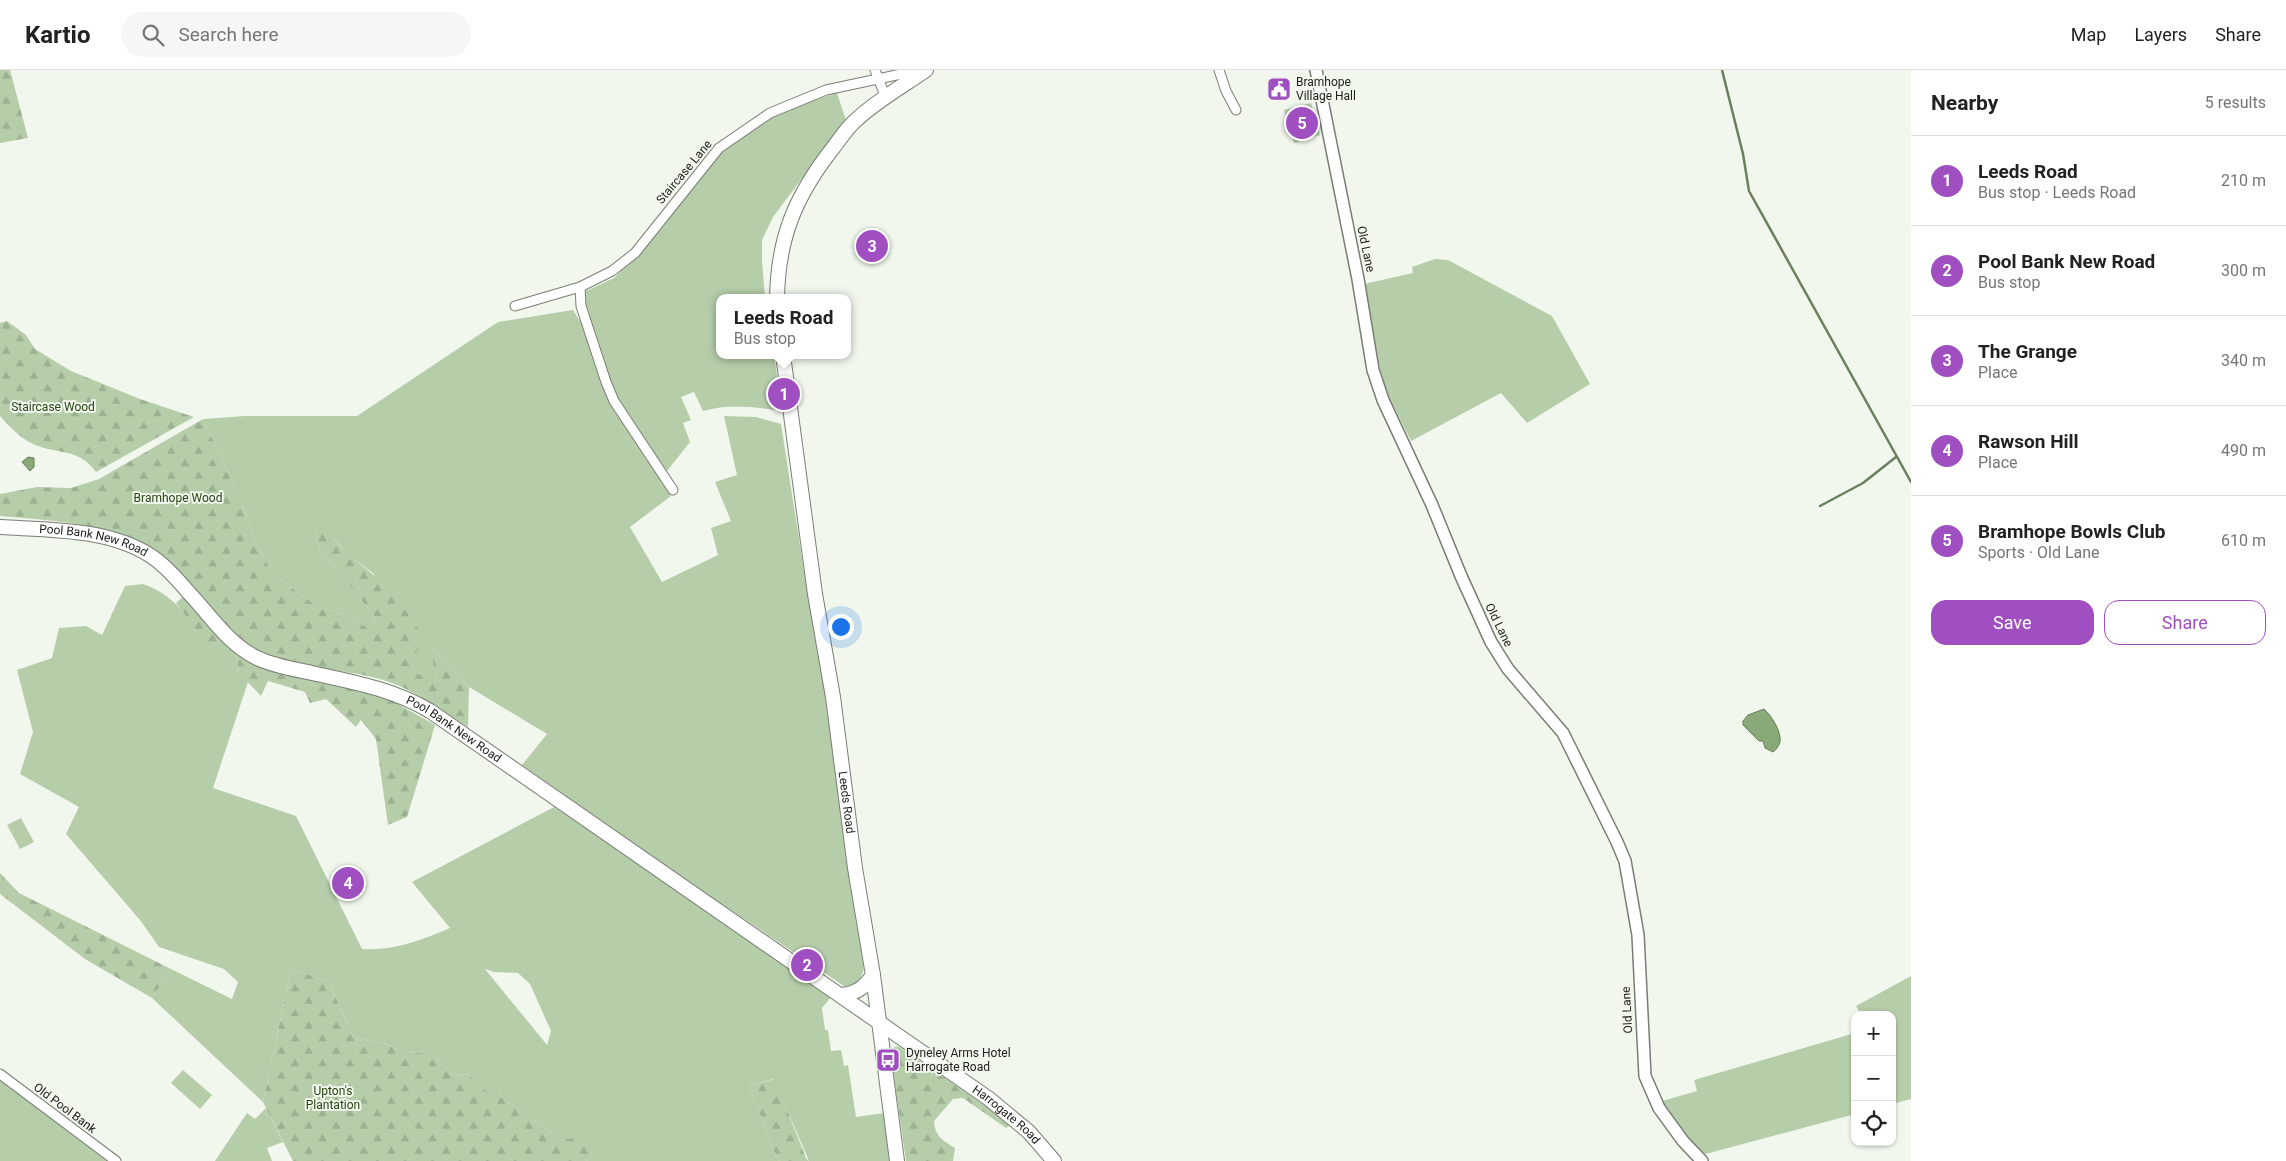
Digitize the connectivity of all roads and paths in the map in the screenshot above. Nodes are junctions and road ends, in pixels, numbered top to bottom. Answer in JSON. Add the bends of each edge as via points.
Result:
{"nodes":[{"id":1,"x":875,"y":70,"type":"edge"},
{"id":2,"x":1219,"y":70,"type":"edge"},
{"id":3,"x":1316,"y":70,"type":"edge"},
{"id":4,"x":924,"y":72,"type":"edge"},
{"id":5,"x":880,"y":78,"type":"junction"},
{"id":6,"x":886,"y":98,"type":"junction"},
{"id":7,"x":1236,"y":110,"type":"dead end"},
{"id":8,"x":580,"y":287,"type":"junction"},
{"id":9,"x":777,"y":294,"type":"edge"},
{"id":10,"x":515,"y":306,"type":"dead end"},
{"id":11,"x":784,"y":359,"type":"edge"},
{"id":12,"x":672,"y":490,"type":"dead end"},
{"id":13,"x":0,"y":527,"type":"edge"},
{"id":14,"x":873,"y":975,"type":"junction"},
{"id":15,"x":842,"y":995,"type":"junction"},
{"id":16,"x":879,"y":1021,"type":"junction"},
{"id":17,"x":0,"y":1074,"type":"edge"},
{"id":18,"x":116,"y":1161,"type":"edge"},
{"id":19,"x":897,"y":1161,"type":"edge"},
{"id":20,"x":1054,"y":1161,"type":"edge"},
{"id":21,"x":1702,"y":1161,"type":"edge"}],
"edges":[{"from":1,"to":5,"type":"street"},
{"from":2,"to":7,"type":"street"},
{"from":3,"to":21,"type":"street","name":"Old Lane","via":[[1373,370],[1383,400],[1491,642],[1508,669],[1563,733],[1618,842],[1625,861],[1638,935],[1645,1076],[1659,1108]]},
{"from":4,"to":5,"type":"street","name":"Staircase Lane"},
{"from":4,"to":6,"type":"highway"},
{"from":5,"to":6,"type":"street"},
{"from":5,"to":8,"type":"street","name":"Staircase Lane","via":[[826,90],[770,113],[742,130],[719,148],[635,253],[612,271]]},
{"from":6,"to":9,"type":"highway","via":[[854,121],[822,162],[801,197],[780,252]]},
{"from":8,"to":10,"type":"street","name":"Staircase Lane"},
{"from":8,"to":12,"type":"street","via":[[581,306],[614,401]]},
{"from":11,"to":14,"type":"highway","name":"Leeds Road","via":[[815,594]]},
{"from":13,"to":15,"type":"highway","name":"Pool Bank New Road","via":[[77,533],[114,540],[138,549],[153,557],[171,574],[241,649],[277,665],[382,689],[416,703],[516,768]]},
{"from":14,"to":15,"type":"highway","via":[[861,989]]},
{"from":14,"to":16,"type":"highway","name":"Leeds Road"},
{"from":15,"to":16,"type":"highway","name":"Pool Bank New Road"},
{"from":16,"to":19,"type":"highway","name":"Leeds Road"},
{"from":16,"to":20,"type":"highway","name":"Harrogate Road","via":[[1011,1115]]},
{"from":17,"to":18,"type":"street","name":"Old Pool Bank"}]}
